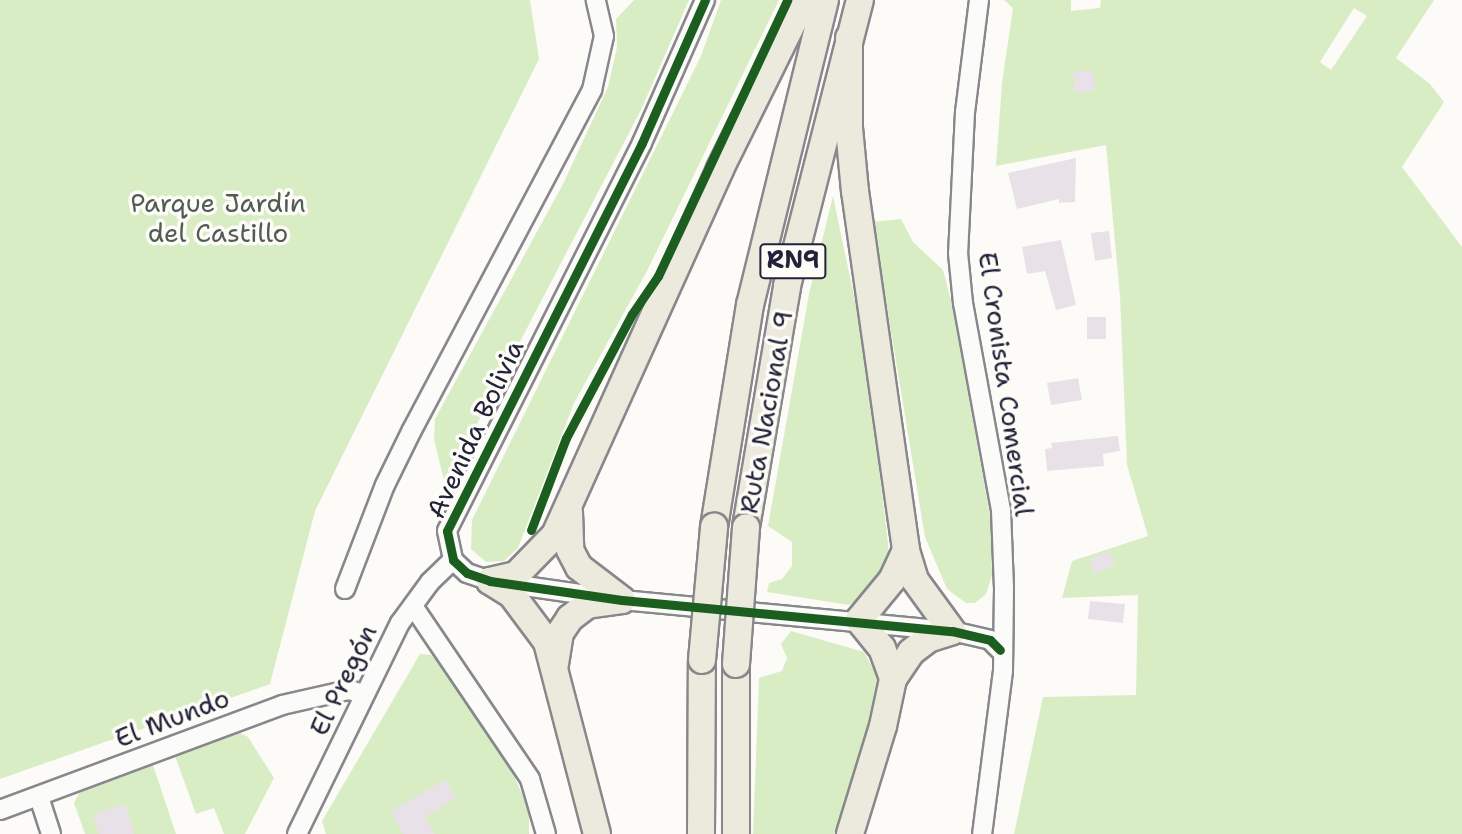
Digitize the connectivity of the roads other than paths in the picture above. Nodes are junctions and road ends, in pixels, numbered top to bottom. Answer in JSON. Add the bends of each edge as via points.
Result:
{"nodes":[{"id":1,"x":596,"y":0,"type":"edge"},
{"id":2,"x":705,"y":0,"type":"edge"},
{"id":3,"x":804,"y":0,"type":"edge"},
{"id":4,"x":825,"y":0,"type":"edge"},
{"id":5,"x":860,"y":0,"type":"edge"},
{"id":6,"x":979,"y":0,"type":"edge"},
{"id":7,"x":849,"y":38,"type":"junction"},
{"id":8,"x":570,"y":499,"type":"junction"},
{"id":9,"x":906,"y":550,"type":"junction"},
{"id":10,"x":453,"y":560,"type":"junction"},
{"id":11,"x":489,"y":581,"type":"junction"},
{"id":12,"x":345,"y":589,"type":"dead end"},
{"id":13,"x":622,"y":600,"type":"junction"},
{"id":14,"x":413,"y":606,"type":"junction"},
{"id":15,"x":859,"y":620,"type":"junction"},
{"id":16,"x":952,"y":631,"type":"junction"},
{"id":17,"x":1000,"y":650,"type":"junction"},
{"id":18,"x":555,"y":670,"type":"junction"},
{"id":19,"x":893,"y":679,"type":"junction"},
{"id":20,"x":365,"y":694,"type":"junction"},
{"id":21,"x":39,"y":797,"type":"junction"},
{"id":22,"x":0,"y":810,"type":"edge"},
{"id":23,"x":51,"y":834,"type":"edge"},
{"id":24,"x":297,"y":834,"type":"edge"},
{"id":25,"x":546,"y":834,"type":"edge"},
{"id":26,"x":597,"y":834,"type":"edge"},
{"id":27,"x":701,"y":834,"type":"edge"},
{"id":28,"x":736,"y":834,"type":"edge"},
{"id":29,"x":850,"y":834,"type":"edge"},
{"id":30,"x":982,"y":834,"type":"edge"}],
"edges":[{"from":1,"to":12,"type":"street","via":[[604,36],[592,90],[412,430],[385,485]]},
{"from":2,"to":10,"type":"street","name":"Avenida Bolivia","via":[[642,143],[447,531]]},
{"from":3,"to":8,"type":"highway","via":[[720,169]]},
{"from":4,"to":27,"type":"highway","name":"Ruta Nacional 9","number":"RN9","bridge":true,"via":[[750,305],[714,527],[702,660]]},
{"from":5,"to":7,"type":"highway","name":"Ruta Nacional 9","number":"RN9"},
{"from":6,"to":17,"type":"street","name":"El Cronista Comercial","via":[[965,112],[958,253],[1000,510],[1004,588]]},
{"from":7,"to":9,"type":"highway","via":[[849,128],[855,191]]},
{"from":7,"to":28,"type":"highway","name":"Ruta Nacional 9","number":"RN9","bridge":true,"via":[[787,286],[746,527],[736,664]]},
{"from":8,"to":11,"type":"highway","via":[[555,536],[542,553],[516,575]]},
{"from":8,"to":13,"type":"highway","via":[[567,531],[579,567]]},
{"from":9,"to":15,"type":"highway","via":[[892,580]]},
{"from":9,"to":16,"type":"highway","via":[[915,580]]},
{"from":10,"to":11,"type":"street","name":"Avenida Bolivia","via":[[467,573]]},
{"from":10,"to":14,"type":"street","name":"El Pregón"},
{"from":11,"to":13,"type":"street","name":"Avenida Bolivia"},
{"from":11,"to":18,"type":"highway","via":[[530,615],[547,642]]},
{"from":13,"to":15,"type":"street","name":"Avenida Bolivia"},
{"from":13,"to":18,"type":"highway","via":[[587,605],[570,618],[560,633]]},
{"from":14,"to":20,"type":"street","name":"El Pregón"},
{"from":14,"to":25,"type":"street","via":[[530,779]]},
{"from":15,"to":16,"type":"street","name":"Avenida Bolivia"},
{"from":15,"to":19,"type":"highway","via":[[881,648]]},
{"from":16,"to":17,"type":"street","name":"Avenida Bolivia","via":[[990,640]]},
{"from":16,"to":19,"type":"highway","via":[[928,639],[911,652]]},
{"from":17,"to":30,"type":"street","name":"El Cronista Comercial","via":[[1003,671]]},
{"from":18,"to":26,"type":"highway"},
{"from":19,"to":29,"type":"highway"},
{"from":20,"to":21,"type":"street","name":"El Mundo","via":[[348,690],[282,705]]},
{"from":20,"to":24,"type":"street","name":"El Pregón"},
{"from":21,"to":22,"type":"street","name":"El Mundo"},
{"from":21,"to":23,"type":"street"}]}
